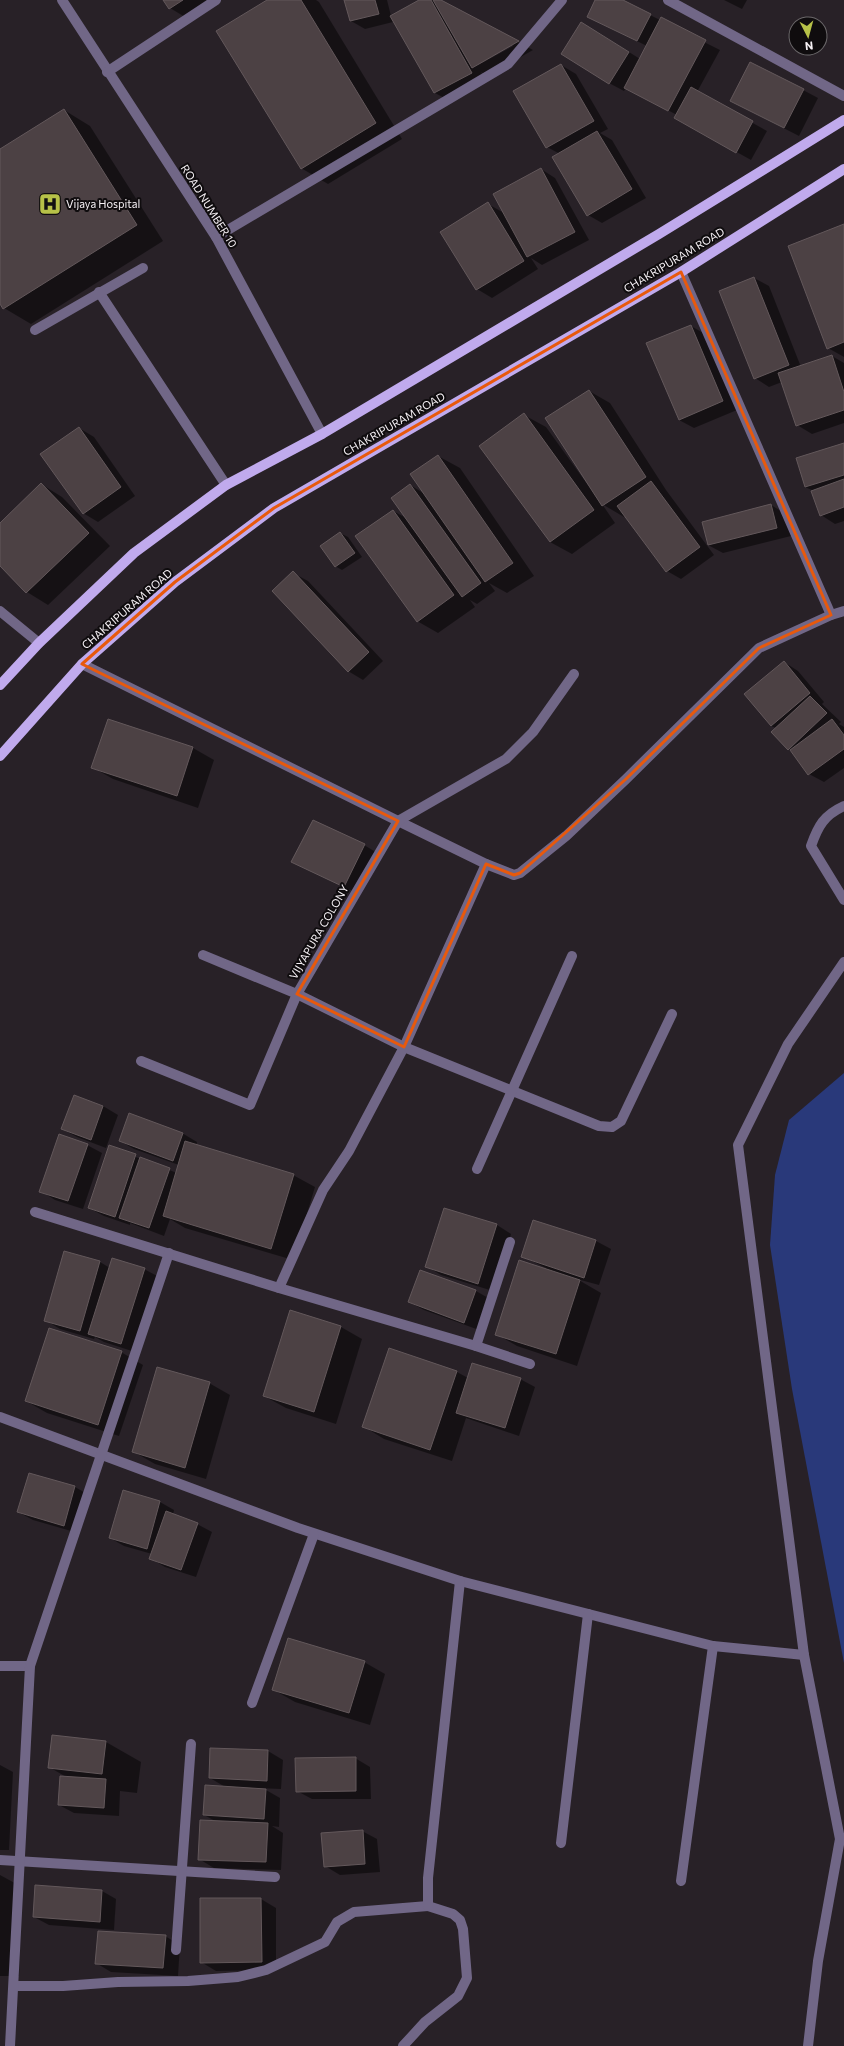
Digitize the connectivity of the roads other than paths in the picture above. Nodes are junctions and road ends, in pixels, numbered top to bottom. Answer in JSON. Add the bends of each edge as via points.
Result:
{"nodes":[{"id":1,"x":62,"y":0,"type":"edge"},
{"id":2,"x":216,"y":0,"type":"edge"},
{"id":3,"x":562,"y":0,"type":"edge"},
{"id":4,"x":668,"y":0,"type":"edge"},
{"id":5,"x":107,"y":72,"type":"junction"},
{"id":6,"x":844,"y":96,"type":"edge"},
{"id":7,"x":844,"y":120,"type":"edge"},
{"id":8,"x":844,"y":168,"type":"edge"},
{"id":9,"x":216,"y":237,"type":"junction"},
{"id":10,"x":143,"y":268,"type":"dead end"},
{"id":11,"x":681,"y":272,"type":"junction"},
{"id":12,"x":99,"y":292,"type":"junction"},
{"id":13,"x":35,"y":330,"type":"dead end"},
{"id":14,"x":322,"y":434,"type":"junction"},
{"id":15,"x":226,"y":485,"type":"junction"},
{"id":16,"x":0,"y":611,"type":"edge"},
{"id":17,"x":844,"y":611,"type":"edge"},
{"id":18,"x":831,"y":615,"type":"junction"},
{"id":19,"x":39,"y":643,"type":"junction"},
{"id":20,"x":82,"y":664,"type":"junction"},
{"id":21,"x":574,"y":674,"type":"dead end"},
{"id":22,"x":0,"y":685,"type":"edge"},
{"id":23,"x":0,"y":756,"type":"edge"},
{"id":24,"x":844,"y":806,"type":"edge"},
{"id":25,"x":398,"y":821,"type":"junction"},
{"id":26,"x":486,"y":864,"type":"junction"},
{"id":27,"x":844,"y":900,"type":"edge"},
{"id":28,"x":203,"y":955,"type":"dead end"},
{"id":29,"x":572,"y":956,"type":"dead end"},
{"id":30,"x":844,"y":962,"type":"edge"},
{"id":31,"x":298,"y":994,"type":"junction"},
{"id":32,"x":672,"y":1014,"type":"dead end"},
{"id":33,"x":404,"y":1047,"type":"junction"},
{"id":34,"x":141,"y":1061,"type":"dead end"},
{"id":35,"x":513,"y":1092,"type":"junction"},
{"id":36,"x":477,"y":1169,"type":"dead end"},
{"id":37,"x":35,"y":1212,"type":"dead end"},
{"id":38,"x":510,"y":1242,"type":"dead end"},
{"id":39,"x":169,"y":1253,"type":"junction"},
{"id":40,"x":279,"y":1288,"type":"junction"},
{"id":41,"x":476,"y":1346,"type":"junction"},
{"id":42,"x":530,"y":1364,"type":"dead end"},
{"id":43,"x":0,"y":1417,"type":"edge"},
{"id":44,"x":101,"y":1454,"type":"junction"},
{"id":45,"x":314,"y":1534,"type":"junction"},
{"id":46,"x":460,"y":1581,"type":"junction"},
{"id":47,"x":588,"y":1614,"type":"junction"},
{"id":48,"x":713,"y":1646,"type":"junction"},
{"id":49,"x":804,"y":1655,"type":"junction"},
{"id":50,"x":0,"y":1666,"type":"edge"},
{"id":51,"x":30,"y":1666,"type":"junction"},
{"id":52,"x":252,"y":1703,"type":"dead end"},
{"id":53,"x":191,"y":1744,"type":"dead end"},
{"id":54,"x":561,"y":1843,"type":"dead end"},
{"id":55,"x":0,"y":1860,"type":"edge"},
{"id":56,"x":21,"y":1862,"type":"junction"},
{"id":57,"x":182,"y":1873,"type":"junction"},
{"id":58,"x":275,"y":1877,"type":"dead end"},
{"id":59,"x":681,"y":1881,"type":"dead end"},
{"id":60,"x":428,"y":1906,"type":"junction"},
{"id":61,"x":176,"y":1950,"type":"dead end"},
{"id":62,"x":14,"y":1986,"type":"junction"},
{"id":63,"x":10,"y":2046,"type":"edge"},
{"id":64,"x":402,"y":2046,"type":"edge"},
{"id":65,"x":808,"y":2046,"type":"edge"}],
"edges":[{"from":1,"to":5,"type":"street","name":"ROAD NUMBER 10"},
{"from":2,"to":5,"type":"street"},
{"from":3,"to":9,"type":"street","via":[[508,64]]},
{"from":4,"to":6,"type":"street"},
{"from":5,"to":9,"type":"street","name":"ROAD NUMBER 10"},
{"from":7,"to":14,"type":"main road","via":[[659,234]]},
{"from":8,"to":11,"type":"main road","name":"CHAKRIPURAM ROAD"},
{"from":9,"to":14,"type":"street","name":"ROAD NUMBER 10"},
{"from":10,"to":12,"type":"street"},
{"from":11,"to":18,"type":"street"},
{"from":11,"to":20,"type":"main road","name":"CHAKRIPURAM ROAD","via":[[274,508],[175,582]]},
{"from":12,"to":13,"type":"street"},
{"from":12,"to":15,"type":"street"},
{"from":14,"to":15,"type":"main road"},
{"from":15,"to":19,"type":"main road","via":[[134,553]]},
{"from":16,"to":19,"type":"street"},
{"from":17,"to":18,"type":"street"},
{"from":18,"to":26,"type":"street","via":[[759,648],[621,784],[566,836],[520,874],[514,875]]},
{"from":19,"to":22,"type":"main road"},
{"from":20,"to":23,"type":"main road","name":"CHAKRIPURAM ROAD"},
{"from":20,"to":25,"type":"street"},
{"from":21,"to":25,"type":"street","via":[[533,732],[506,759]]},
{"from":24,"to":27,"type":"street","via":[[832,811],[818,826],[811,846]]},
{"from":25,"to":26,"type":"street"},
{"from":25,"to":31,"type":"street","name":"VIJYAPURA COLONY"},
{"from":26,"to":33,"type":"street"},
{"from":28,"to":31,"type":"street"},
{"from":29,"to":35,"type":"street"},
{"from":30,"to":49,"type":"street","via":[[788,1044],[738,1145]]},
{"from":31,"to":33,"type":"street","name":"VIJYAPURA COLONY"},
{"from":31,"to":34,"type":"street","via":[[250,1105]]},
{"from":32,"to":35,"type":"street","name":"VIJYAPURA COLONY","via":[[621,1121],[612,1127],[599,1126]]},
{"from":33,"to":35,"type":"street","name":"VIJYAPURA COLONY"},
{"from":33,"to":40,"type":"street","via":[[349,1151],[322,1190]]},
{"from":35,"to":36,"type":"street"},
{"from":37,"to":39,"type":"street"},
{"from":38,"to":41,"type":"street"},
{"from":39,"to":40,"type":"street"},
{"from":39,"to":44,"type":"street"},
{"from":40,"to":41,"type":"street"},
{"from":41,"to":42,"type":"street"},
{"from":43,"to":44,"type":"street"},
{"from":44,"to":45,"type":"street"},
{"from":44,"to":51,"type":"street"},
{"from":45,"to":46,"type":"street"},
{"from":45,"to":52,"type":"street"},
{"from":46,"to":47,"type":"street"},
{"from":46,"to":60,"type":"street","via":[[428,1878]]},
{"from":47,"to":48,"type":"street"},
{"from":47,"to":54,"type":"street"},
{"from":48,"to":49,"type":"street"},
{"from":48,"to":59,"type":"street"},
{"from":49,"to":65,"type":"street","via":[[840,1839],[818,1961]]},
{"from":50,"to":51,"type":"street"},
{"from":51,"to":56,"type":"street"},
{"from":53,"to":57,"type":"street"},
{"from":55,"to":56,"type":"street"},
{"from":56,"to":57,"type":"street"},
{"from":56,"to":62,"type":"street"},
{"from":57,"to":58,"type":"street"},
{"from":57,"to":61,"type":"street"},
{"from":60,"to":62,"type":"street","via":[[354,1912],[337,1922],[325,1942],[266,1970],[238,1977],[188,1982]]},
{"from":60,"to":64,"type":"street","via":[[453,1914],[460,1920],[467,1978],[458,1996],[425,2022]]},
{"from":62,"to":63,"type":"street"}]}
